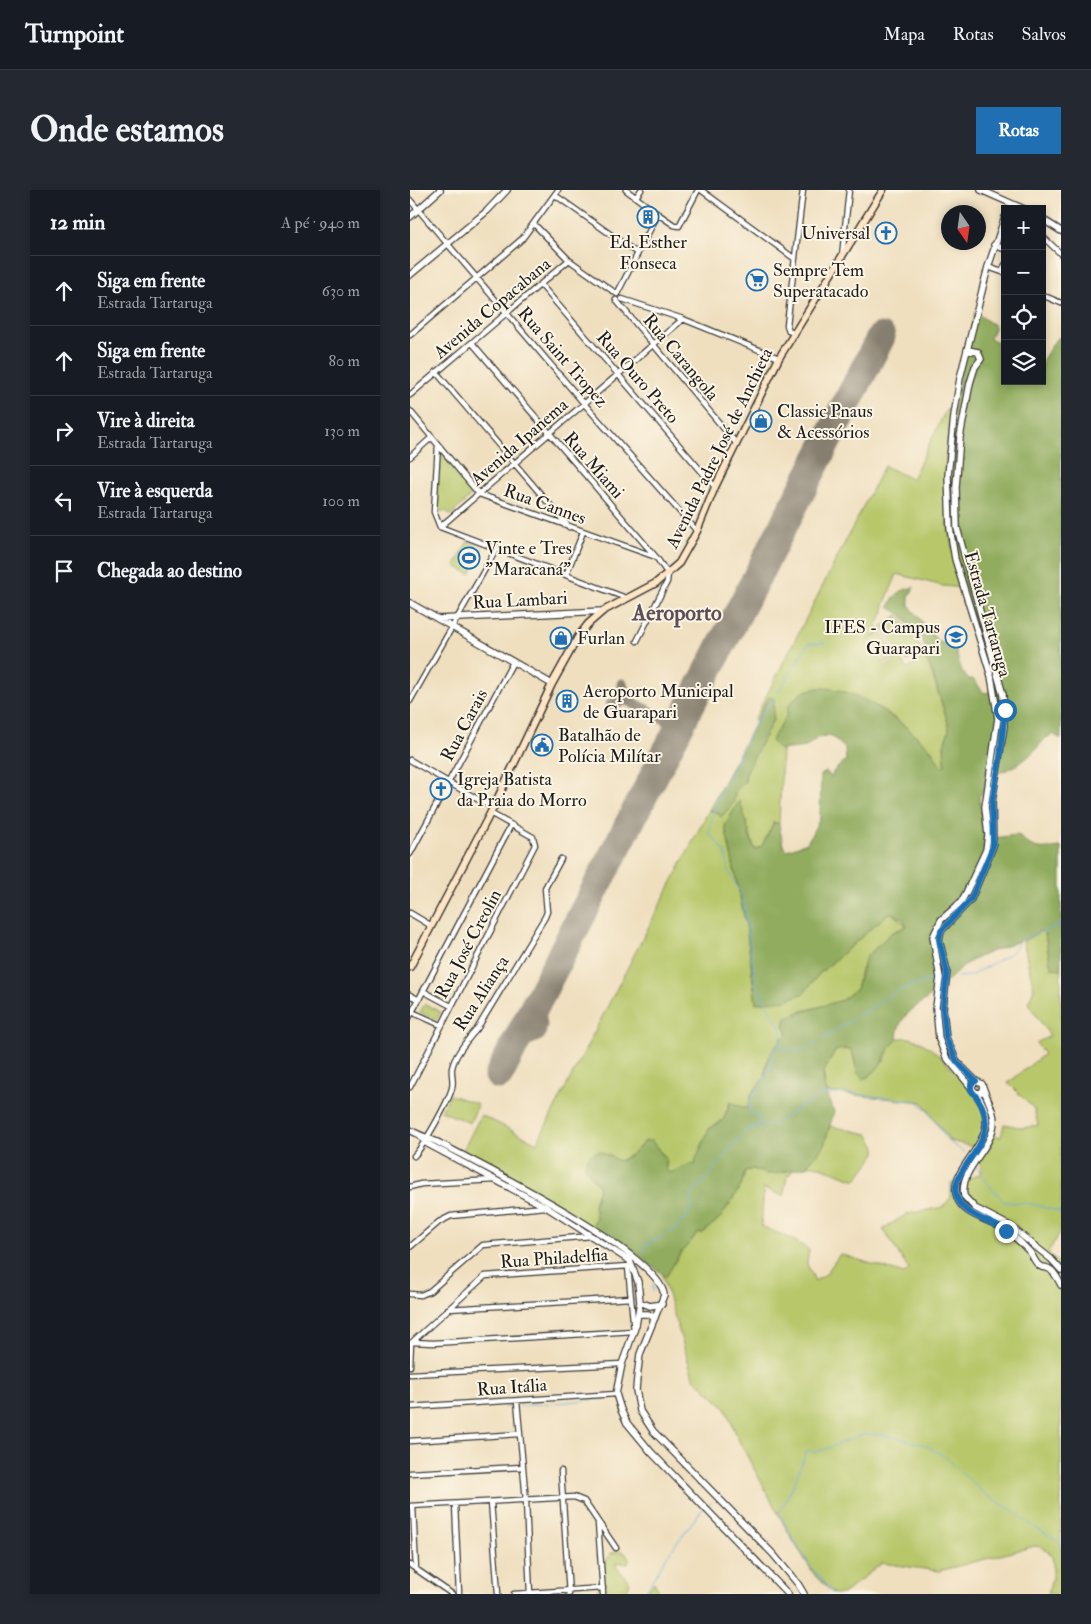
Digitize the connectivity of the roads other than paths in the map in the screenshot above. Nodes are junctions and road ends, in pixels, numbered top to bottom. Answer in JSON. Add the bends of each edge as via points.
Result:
{"nodes":[{"id":1,"x":440,"y":190,"type":"edge"},
{"id":2,"x":507,"y":190,"type":"edge"},
{"id":3,"x":558,"y":190,"type":"edge"},
{"id":4,"x":626,"y":190,"type":"edge"},
{"id":5,"x":641,"y":190,"type":"edge"},
{"id":6,"x":700,"y":190,"type":"edge"},
{"id":7,"x":803,"y":190,"type":"edge"},
{"id":8,"x":849,"y":190,"type":"edge"},
{"id":9,"x":885,"y":190,"type":"edge"},
{"id":10,"x":981,"y":190,"type":"edge"},
{"id":11,"x":988,"y":190,"type":"edge"},
{"id":12,"x":555,"y":195,"type":"junction"},
{"id":13,"x":636,"y":197,"type":"junction"},
{"id":14,"x":410,"y":200,"type":"edge"},
{"id":15,"x":1013,"y":205,"type":"edge"},
{"id":16,"x":418,"y":210,"type":"junction"},
{"id":17,"x":658,"y":214,"type":"junction"},
{"id":18,"x":410,"y":217,"type":"edge"},
{"id":19,"x":1046,"y":222,"type":"edge"},
{"id":20,"x":534,"y":224,"type":"junction"},
{"id":21,"x":1001,"y":229,"type":"edge"},
{"id":22,"x":1061,"y":231,"type":"edge"},
{"id":23,"x":1046,"y":240,"type":"edge"},
{"id":24,"x":447,"y":244,"type":"junction"},
{"id":25,"x":994,"y":245,"type":"junction"},
{"id":26,"x":1001,"y":248,"type":"edge"},
{"id":27,"x":637,"y":253,"type":"junction"},
{"id":28,"x":1061,"y":254,"type":"edge"},
{"id":29,"x":842,"y":256,"type":"junction"},
{"id":30,"x":795,"y":258,"type":"junction"},
{"id":31,"x":569,"y":260,"type":"junction"},
{"id":32,"x":988,"y":267,"type":"junction"},
{"id":33,"x":1001,"y":272,"type":"edge"},
{"id":34,"x":410,"y":276,"type":"edge"},
{"id":35,"x":477,"y":278,"type":"junction"},
{"id":36,"x":541,"y":284,"type":"junction"},
{"id":37,"x":1046,"y":297,"type":"edge"},
{"id":38,"x":619,"y":298,"type":"junction"},
{"id":39,"x":1061,"y":303,"type":"edge"},
{"id":40,"x":507,"y":314,"type":"junction"},
{"id":41,"x":683,"y":319,"type":"junction"},
{"id":42,"x":795,"y":334,"type":"junction"},
{"id":43,"x":410,"y":335,"type":"edge"},
{"id":44,"x":473,"y":344,"type":"junction"},
{"id":45,"x":653,"y":345,"type":"junction"},
{"id":46,"x":968,"y":350,"type":"junction"},
{"id":47,"x":779,"y":358,"type":"junction"},
{"id":48,"x":436,"y":372,"type":"junction"},
{"id":49,"x":619,"y":375,"type":"junction"},
{"id":50,"x":410,"y":395,"type":"edge"},
{"id":51,"x":584,"y":404,"type":"junction"},
{"id":52,"x":410,"y":411,"type":"edge"},
{"id":53,"x":549,"y":434,"type":"junction"},
{"id":54,"x":432,"y":437,"type":"junction"},
{"id":55,"x":736,"y":443,"type":"junction"},
{"id":56,"x":438,"y":445,"type":"junction"},
{"id":57,"x":410,"y":457,"type":"edge"},
{"id":58,"x":515,"y":464,"type":"junction"},
{"id":59,"x":714,"y":486,"type":"junction"},
{"id":60,"x":480,"y":494,"type":"junction"},
{"id":61,"x":440,"y":527,"type":"junction"},
{"id":62,"x":570,"y":527,"type":"junction"},
{"id":63,"x":697,"y":531,"type":"junction"},
{"id":64,"x":583,"y":532,"type":"junction"},
{"id":65,"x":497,"y":548,"type":"junction"},
{"id":66,"x":656,"y":557,"type":"junction"},
{"id":67,"x":668,"y":574,"type":"junction"},
{"id":68,"x":566,"y":575,"type":"junction"},
{"id":69,"x":628,"y":599,"type":"junction"},
{"id":70,"x":411,"y":606,"type":"edge"},
{"id":71,"x":603,"y":611,"type":"junction"},
{"id":72,"x":456,"y":618,"type":"junction"},
{"id":73,"x":438,"y":619,"type":"junction"},
{"id":74,"x":451,"y":627,"type":"junction"},
{"id":75,"x":637,"y":642,"type":"dead end"},
{"id":76,"x":514,"y":662,"type":"junction"},
{"id":77,"x":552,"y":684,"type":"junction"},
{"id":78,"x":410,"y":701,"type":"edge"},
{"id":79,"x":410,"y":760,"type":"edge"},
{"id":80,"x":449,"y":782,"type":"junction"},
{"id":81,"x":491,"y":810,"type":"junction"},
{"id":82,"x":512,"y":825,"type":"junction"},
{"id":83,"x":410,"y":854,"type":"edge"},
{"id":84,"x":561,"y":860,"type":"dead end"},
{"id":85,"x":410,"y":913,"type":"edge"},
{"id":86,"x":430,"y":925,"type":"junction"},
{"id":87,"x":410,"y":967,"type":"edge"},
{"id":88,"x":423,"y":991,"type":"junction"},
{"id":89,"x":410,"y":995,"type":"edge"},
{"id":90,"x":419,"y":1000,"type":"junction"},
{"id":91,"x":451,"y":1006,"type":"junction"},
{"id":92,"x":411,"y":1014,"type":"edge"},
{"id":93,"x":441,"y":1025,"type":"junction"},
{"id":94,"x":976,"y":1081,"type":"junction"},
{"id":95,"x":410,"y":1087,"type":"edge"},
{"id":96,"x":971,"y":1087,"type":"junction"},
{"id":97,"x":983,"y":1088,"type":"junction"},
{"id":98,"x":976,"y":1093,"type":"junction"},
{"id":99,"x":410,"y":1130,"type":"edge"},
{"id":100,"x":425,"y":1139,"type":"junction"},
{"id":101,"x":414,"y":1156,"type":"dead end"},
{"id":102,"x":497,"y":1179,"type":"junction"},
{"id":103,"x":410,"y":1187,"type":"edge"},
{"id":104,"x":546,"y":1207,"type":"junction"},
{"id":105,"x":593,"y":1236,"type":"junction"},
{"id":106,"x":410,"y":1247,"type":"edge"},
{"id":107,"x":1044,"y":1253,"type":"junction"},
{"id":108,"x":1051,"y":1258,"type":"junction"},
{"id":109,"x":1036,"y":1261,"type":"junction"},
{"id":110,"x":629,"y":1264,"type":"junction"},
{"id":111,"x":1046,"y":1267,"type":"junction"},
{"id":112,"x":1061,"y":1270,"type":"edge"},
{"id":113,"x":1061,"y":1285,"type":"edge"},
{"id":114,"x":410,"y":1294,"type":"edge"},
{"id":115,"x":631,"y":1298,"type":"junction"},
{"id":116,"x":640,"y":1302,"type":"junction"},
{"id":117,"x":662,"y":1304,"type":"junction"},
{"id":118,"x":448,"y":1309,"type":"junction"},
{"id":119,"x":639,"y":1314,"type":"junction"},
{"id":120,"x":655,"y":1318,"type":"junction"},
{"id":121,"x":634,"y":1331,"type":"junction"},
{"id":122,"x":411,"y":1343,"type":"edge"},
{"id":123,"x":622,"y":1364,"type":"junction"},
{"id":124,"x":410,"y":1366,"type":"edge"},
{"id":125,"x":410,"y":1374,"type":"edge"},
{"id":126,"x":616,"y":1397,"type":"junction"},
{"id":127,"x":517,"y":1401,"type":"junction"},
{"id":128,"x":410,"y":1407,"type":"edge"},
{"id":129,"x":519,"y":1434,"type":"junction"},
{"id":130,"x":410,"y":1441,"type":"edge"},
{"id":131,"x":523,"y":1467,"type":"junction"},
{"id":132,"x":561,"y":1471,"type":"dead end"},
{"id":133,"x":410,"y":1473,"type":"edge"},
{"id":134,"x":563,"y":1498,"type":"junction"},
{"id":135,"x":526,"y":1501,"type":"junction"},
{"id":136,"x":491,"y":1502,"type":"junction"},
{"id":137,"x":455,"y":1504,"type":"junction"},
{"id":138,"x":411,"y":1506,"type":"edge"},
{"id":139,"x":598,"y":1522,"type":"junction"},
{"id":140,"x":616,"y":1548,"type":"dead end"},
{"id":141,"x":410,"y":1566,"type":"edge"},
{"id":142,"x":416,"y":1570,"type":"junction"},
{"id":143,"x":603,"y":1591,"type":"edge"},
{"id":144,"x":569,"y":1592,"type":"edge"},
{"id":145,"x":452,"y":1594,"type":"edge"},
{"id":146,"x":459,"y":1594,"type":"edge"},
{"id":147,"x":498,"y":1594,"type":"edge"},
{"id":148,"x":514,"y":1594,"type":"edge"},
{"id":149,"x":530,"y":1594,"type":"edge"},
{"id":150,"x":788,"y":1594,"type":"edge"},
{"id":151,"x":804,"y":1594,"type":"edge"}],
"edges":[{"from":1,"to":16,"type":"street"},
{"from":2,"to":24,"type":"street"},
{"from":3,"to":12,"type":"street"},
{"from":4,"to":13,"type":"street"},
{"from":5,"to":13,"type":"street"},
{"from":6,"to":17,"type":"street","via":[[679,226]]},
{"from":6,"to":30,"type":"street"},
{"from":7,"to":30,"type":"street"},
{"from":8,"to":29,"type":"street"},
{"from":9,"to":29,"type":"main road","name":"Avenida Padre José de Anchieta"},
{"from":10,"to":15,"type":"street"},
{"from":11,"to":15,"type":"street"},
{"from":12,"to":20,"type":"street"},
{"from":12,"to":27,"type":"street"},
{"from":13,"to":17,"type":"street"},
{"from":14,"to":16,"type":"street","name":"Rua Saint Tropez"},
{"from":16,"to":18,"type":"street"},
{"from":16,"to":24,"type":"street","name":"Rua Saint Tropez"},
{"from":17,"to":27,"type":"street"},
{"from":19,"to":22,"type":"street"},
{"from":20,"to":31,"type":"street","name":"Rua Carangola"},
{"from":20,"to":35,"type":"street","via":[[516,246]]},
{"from":21,"to":25,"type":"street","name":"Estrada Tartaruga"},
{"from":23,"to":28,"type":"street"},
{"from":24,"to":34,"type":"street"},
{"from":24,"to":35,"type":"street","name":"Rua Saint Tropez"},
{"from":25,"to":26,"type":"street"},
{"from":25,"to":32,"type":"street","name":"Estrada Tartaruga"},
{"from":27,"to":38,"type":"street"},
{"from":29,"to":42,"type":"main road","name":"Avenida Padre José de Anchieta"},
{"from":30,"to":42,"type":"street","via":[[787,324],[789,331]]},
{"from":31,"to":36,"type":"street","name":"Avenida Copacabana"},
{"from":31,"to":38,"type":"street","name":"Rua Carangola"},
{"from":32,"to":33,"type":"street"},
{"from":32,"to":46,"type":"street","name":"Estrada Tartaruga"},
{"from":35,"to":40,"type":"street","name":"Rua Saint Tropez"},
{"from":35,"to":43,"type":"street"},
{"from":36,"to":40,"type":"street","name":"Avenida Copacabana"},
{"from":36,"to":49,"type":"street","name":"Rua Ouro Preto"},
{"from":37,"to":39,"type":"street"},
{"from":38,"to":41,"type":"street"},
{"from":38,"to":45,"type":"street","name":"Rua Carangola"},
{"from":40,"to":44,"type":"street","name":"Avenida Copacabana"},
{"from":40,"to":51,"type":"street","name":"Rua Saint Tropez"},
{"from":41,"to":45,"type":"street","name":"Avenida Ipanema"},
{"from":41,"to":47,"type":"street"},
{"from":42,"to":47,"type":"main road","name":"Avenida Padre José de Anchieta"},
{"from":44,"to":48,"type":"street","name":"Avenida Copacabana"},
{"from":44,"to":53,"type":"street","name":"Rua Miami"},
{"from":45,"to":49,"type":"street","name":"Avenida Ipanema"},
{"from":45,"to":55,"type":"street","name":"Rua Carangola"},
{"from":46,"to":94,"type":"street","name":"Estrada Tartaruga","via":[[976,351],[980,356],[960,437],[957,528],[1003,695],[1004,726],[992,802],[993,846],[971,899],[941,931],[939,940],[947,971],[943,1009],[946,1038],[957,1062]]},
{"from":46,"to":96,"type":"street","name":"Estrada Tartaruga","via":[[952,426],[948,474],[950,528],[991,676],[998,718],[985,807],[986,850],[964,897],[937,926],[933,944],[940,978],[936,1007],[939,1039],[952,1066]]},
{"from":47,"to":55,"type":"main road","name":"Avenida Padre José de Anchieta"},
{"from":48,"to":50,"type":"street","name":"Avenida Copacabana"},
{"from":48,"to":58,"type":"street"},
{"from":49,"to":51,"type":"street","name":"Avenida Ipanema"},
{"from":49,"to":59,"type":"street","name":"Rua Ouro Preto"},
{"from":51,"to":53,"type":"street","name":"Avenida Ipanema"},
{"from":51,"to":63,"type":"street","name":"Rua Saint Tropez"},
{"from":52,"to":54,"type":"street","name":"Rua Cannes"},
{"from":53,"to":58,"type":"street","name":"Avenida Ipanema"},
{"from":53,"to":66,"type":"street","name":"Rua Miami"},
{"from":54,"to":56,"type":"street","name":"Rua Cannes"},
{"from":54,"to":57,"type":"street"},
{"from":55,"to":59,"type":"main road","name":"Avenida Padre José de Anchieta"},
{"from":56,"to":60,"type":"street","name":"Rua Cannes"},
{"from":56,"to":61,"type":"street","via":[[434,512]]},
{"from":58,"to":60,"type":"street","name":"Avenida Ipanema"},
{"from":58,"to":62,"type":"street"},
{"from":59,"to":63,"type":"main road","name":"Avenida Padre José de Anchieta"},
{"from":60,"to":61,"type":"street","name":"Avenida Ipanema"},
{"from":60,"to":62,"type":"street","name":"Rua Cannes"},
{"from":61,"to":65,"type":"street"},
{"from":62,"to":64,"type":"street","name":"Rua Cannes"},
{"from":63,"to":67,"type":"main road","name":"Avenida Padre José de Anchieta","via":[[684,556]]},
{"from":64,"to":66,"type":"street","name":"Rua Cannes"},
{"from":64,"to":68,"type":"street"},
{"from":65,"to":68,"type":"street"},
{"from":65,"to":72,"type":"street"},
{"from":66,"to":67,"type":"street"},
{"from":67,"to":69,"type":"main road","name":"Avenida Padre José de Anchieta"},
{"from":67,"to":75,"type":"street"},
{"from":68,"to":69,"type":"street"},
{"from":69,"to":71,"type":"main road","name":"Avenida Padre José de Anchieta"},
{"from":70,"to":73,"type":"street"},
{"from":71,"to":72,"type":"street","name":"Rua Lambari"},
{"from":71,"to":77,"type":"main road","name":"Avenida Padre José de Anchieta","via":[[578,637]]},
{"from":72,"to":73,"type":"street","name":"Rua Lambari"},
{"from":72,"to":74,"type":"street"},
{"from":73,"to":74,"type":"street"},
{"from":74,"to":76,"type":"street"},
{"from":74,"to":78,"type":"street"},
{"from":76,"to":77,"type":"street"},
{"from":76,"to":80,"type":"street","name":"Rua Carais"},
{"from":77,"to":81,"type":"main road","name":"Avenida Padre José de Anchieta"},
{"from":79,"to":80,"type":"street","name":"Rua José Creolin"},
{"from":80,"to":81,"type":"street","name":"Rua José Creolin"},
{"from":80,"to":83,"type":"street","name":"Rua Carais"},
{"from":81,"to":82,"type":"street","name":"Rua José Creolin"},
{"from":81,"to":86,"type":"main road","name":"Avenida Padre José de Anchieta"},
{"from":82,"to":88,"type":"street"},
{"from":82,"to":91,"type":"street","name":"Rua José Creolin","via":[[533,837],[535,845]]},
{"from":84,"to":100,"type":"street","name":"Rua Aliança","via":[[545,888],[545,918],[477,1029],[468,1036],[453,1065],[451,1090]]},
{"from":85,"to":86,"type":"street"},
{"from":86,"to":87,"type":"main road","name":"Avenida Padre José de Anchieta"},
{"from":88,"to":90,"type":"street"},
{"from":88,"to":91,"type":"street"},
{"from":89,"to":90,"type":"street"},
{"from":90,"to":92,"type":"street"},
{"from":91,"to":93,"type":"street","name":"Rua José Creolin"},
{"from":92,"to":93,"type":"street"},
{"from":93,"to":95,"type":"street","name":"Rua José Creolin"},
{"from":94,"to":96,"type":"street"},
{"from":94,"to":97,"type":"street","via":[[981,1082]]},
{"from":96,"to":98,"type":"street"},
{"from":97,"to":98,"type":"street"},
{"from":97,"to":107,"type":"street","via":[[994,1122],[989,1141],[964,1179],[964,1196],[975,1208],[1004,1222]]},
{"from":98,"to":109,"type":"street","via":[[986,1112],[986,1125],[982,1140],[957,1181],[957,1196],[970,1212],[1006,1231]]},
{"from":99,"to":100,"type":"street"},
{"from":100,"to":101,"type":"street","name":"Rua Aliança"},
{"from":100,"to":102,"type":"street"},
{"from":100,"to":117,"type":"street","via":[[501,1176],[628,1252],[656,1277],[663,1289]]},
{"from":102,"to":103,"type":"street"},
{"from":102,"to":104,"type":"street"},
{"from":104,"to":105,"type":"street"},
{"from":104,"to":106,"type":"street","via":[[451,1216]]},
{"from":105,"to":110,"type":"street"},
{"from":105,"to":114,"type":"street","via":[[483,1245],[430,1291],[421,1295]]},
{"from":107,"to":108,"type":"street"},
{"from":107,"to":109,"type":"street"},
{"from":108,"to":111,"type":"street"},
{"from":108,"to":112,"type":"street"},
{"from":109,"to":111,"type":"street"},
{"from":110,"to":115,"type":"street"},
{"from":110,"to":116,"type":"street","via":[[636,1276]]},
{"from":110,"to":118,"type":"street","name":"Rua Philadelfia","via":[[484,1276]]},
{"from":111,"to":113,"type":"street"},
{"from":115,"to":118,"type":"street"},
{"from":115,"to":121,"type":"street"},
{"from":116,"to":117,"type":"street","via":[[650,1306]]},
{"from":116,"to":119,"type":"street"},
{"from":117,"to":120,"type":"street"},
{"from":118,"to":122,"type":"street","name":"Rua Philadelfia"},
{"from":119,"to":120,"type":"street"},
{"from":119,"to":121,"type":"street"},
{"from":120,"to":151,"type":"street","via":[[638,1360],[636,1390],[640,1411],[653,1432],[773,1554]]},
{"from":121,"to":122,"type":"street"},
{"from":121,"to":123,"type":"street"},
{"from":122,"to":124,"type":"street"},
{"from":123,"to":125,"type":"street"},
{"from":123,"to":126,"type":"street"},
{"from":126,"to":127,"type":"street","name":"Rua Itália"},
{"from":126,"to":150,"type":"street","via":[[627,1423],[651,1452]]},
{"from":127,"to":128,"type":"street","name":"Rua Itália"},
{"from":127,"to":129,"type":"street"},
{"from":129,"to":130,"type":"street"},
{"from":129,"to":131,"type":"street"},
{"from":131,"to":133,"type":"street"},
{"from":131,"to":135,"type":"street"},
{"from":132,"to":134,"type":"street"},
{"from":134,"to":135,"type":"street"},
{"from":134,"to":139,"type":"street","via":[[574,1497],[584,1501]]},
{"from":134,"to":144,"type":"street"},
{"from":135,"to":136,"type":"street"},
{"from":135,"to":149,"type":"street"},
{"from":136,"to":137,"type":"street"},
{"from":136,"to":147,"type":"street"},
{"from":137,"to":138,"type":"street"},
{"from":137,"to":146,"type":"street"},
{"from":138,"to":142,"type":"street"},
{"from":139,"to":140,"type":"street"},
{"from":139,"to":143,"type":"street"},
{"from":141,"to":142,"type":"street"},
{"from":142,"to":145,"type":"street"},
{"from":143,"to":144,"type":"street"},
{"from":144,"to":149,"type":"street"},
{"from":148,"to":149,"type":"street"}]}
